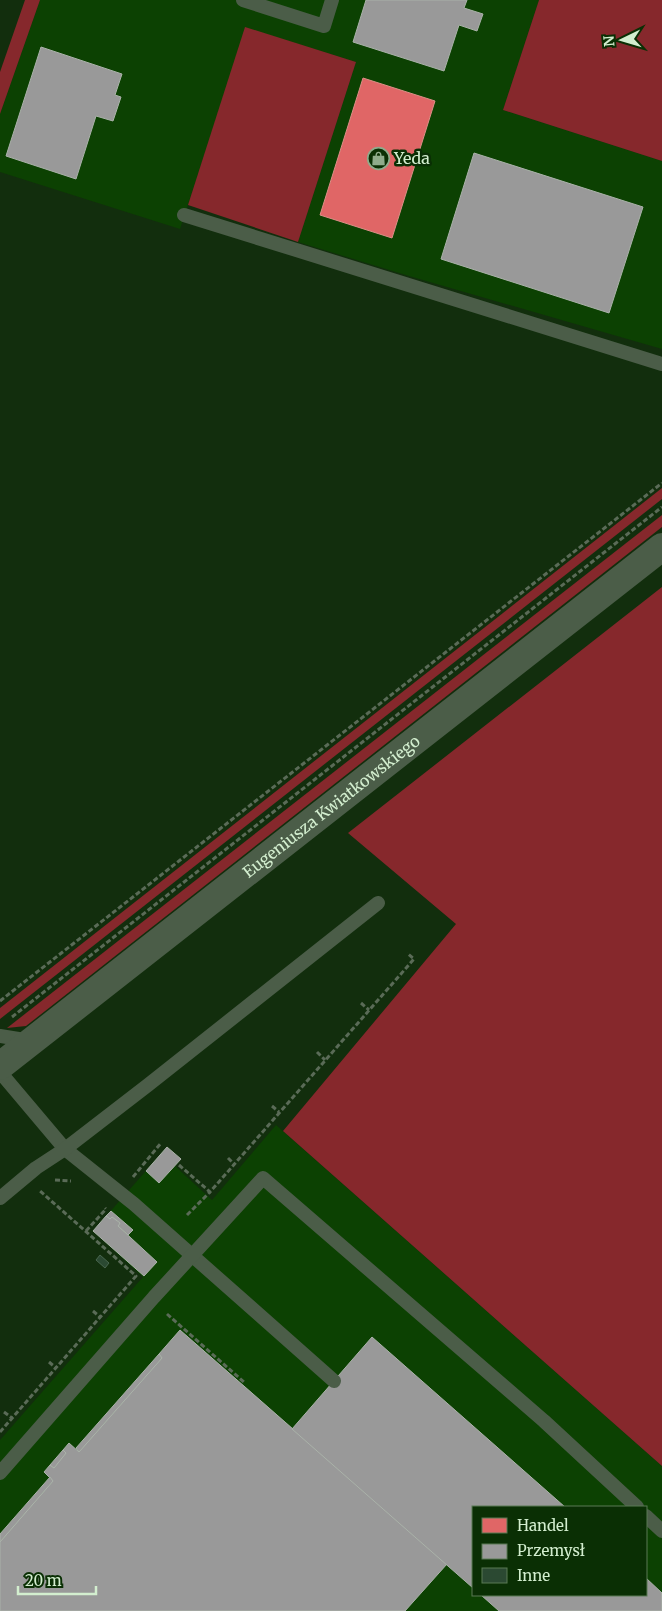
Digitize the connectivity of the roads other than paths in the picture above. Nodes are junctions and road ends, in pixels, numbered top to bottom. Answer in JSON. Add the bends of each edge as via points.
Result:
{"nodes":[{"id":1,"x":243,"y":0,"type":"edge"},
{"id":2,"x":332,"y":0,"type":"edge"},
{"id":3,"x":184,"y":215,"type":"dead end"},
{"id":4,"x":662,"y":364,"type":"edge"},
{"id":5,"x":662,"y":547,"type":"edge"},
{"id":6,"x":378,"y":903,"type":"dead end"},
{"id":7,"x":3,"y":1029,"type":"edge"},
{"id":8,"x":32,"y":1041,"type":"junction"},
{"id":9,"x":0,"y":1066,"type":"edge"},
{"id":10,"x":0,"y":1072,"type":"edge"},
{"id":11,"x":65,"y":1149,"type":"junction"},
{"id":12,"x":0,"y":1198,"type":"edge"},
{"id":13,"x":192,"y":1255,"type":"junction"},
{"id":14,"x":334,"y":1381,"type":"dead end"},
{"id":15,"x":0,"y":1473,"type":"edge"},
{"id":16,"x":636,"y":1506,"type":"edge"},
{"id":17,"x":647,"y":1517,"type":"edge"},
{"id":18,"x":662,"y":1531,"type":"edge"}],
"edges":[{"from":1,"to":2,"type":"lane","via":[[324,26]]},
{"from":3,"to":4,"type":"lane"},
{"from":5,"to":8,"type":"main road","name":"Eugeniusza Kwiatkowskiego"},
{"from":6,"to":11,"type":"lane"},
{"from":7,"to":8,"type":"lane"},
{"from":8,"to":9,"type":"main road","name":"Eugeniusza Kwiatkowskiego"},
{"from":10,"to":11,"type":"lane"},
{"from":11,"to":12,"type":"lane"},
{"from":11,"to":13,"type":"lane"},
{"from":13,"to":14,"type":"lane"},
{"from":13,"to":15,"type":"lane"},
{"from":13,"to":16,"type":"lane","via":[[264,1178],[544,1421]]},
{"from":17,"to":18,"type":"lane"}]}
